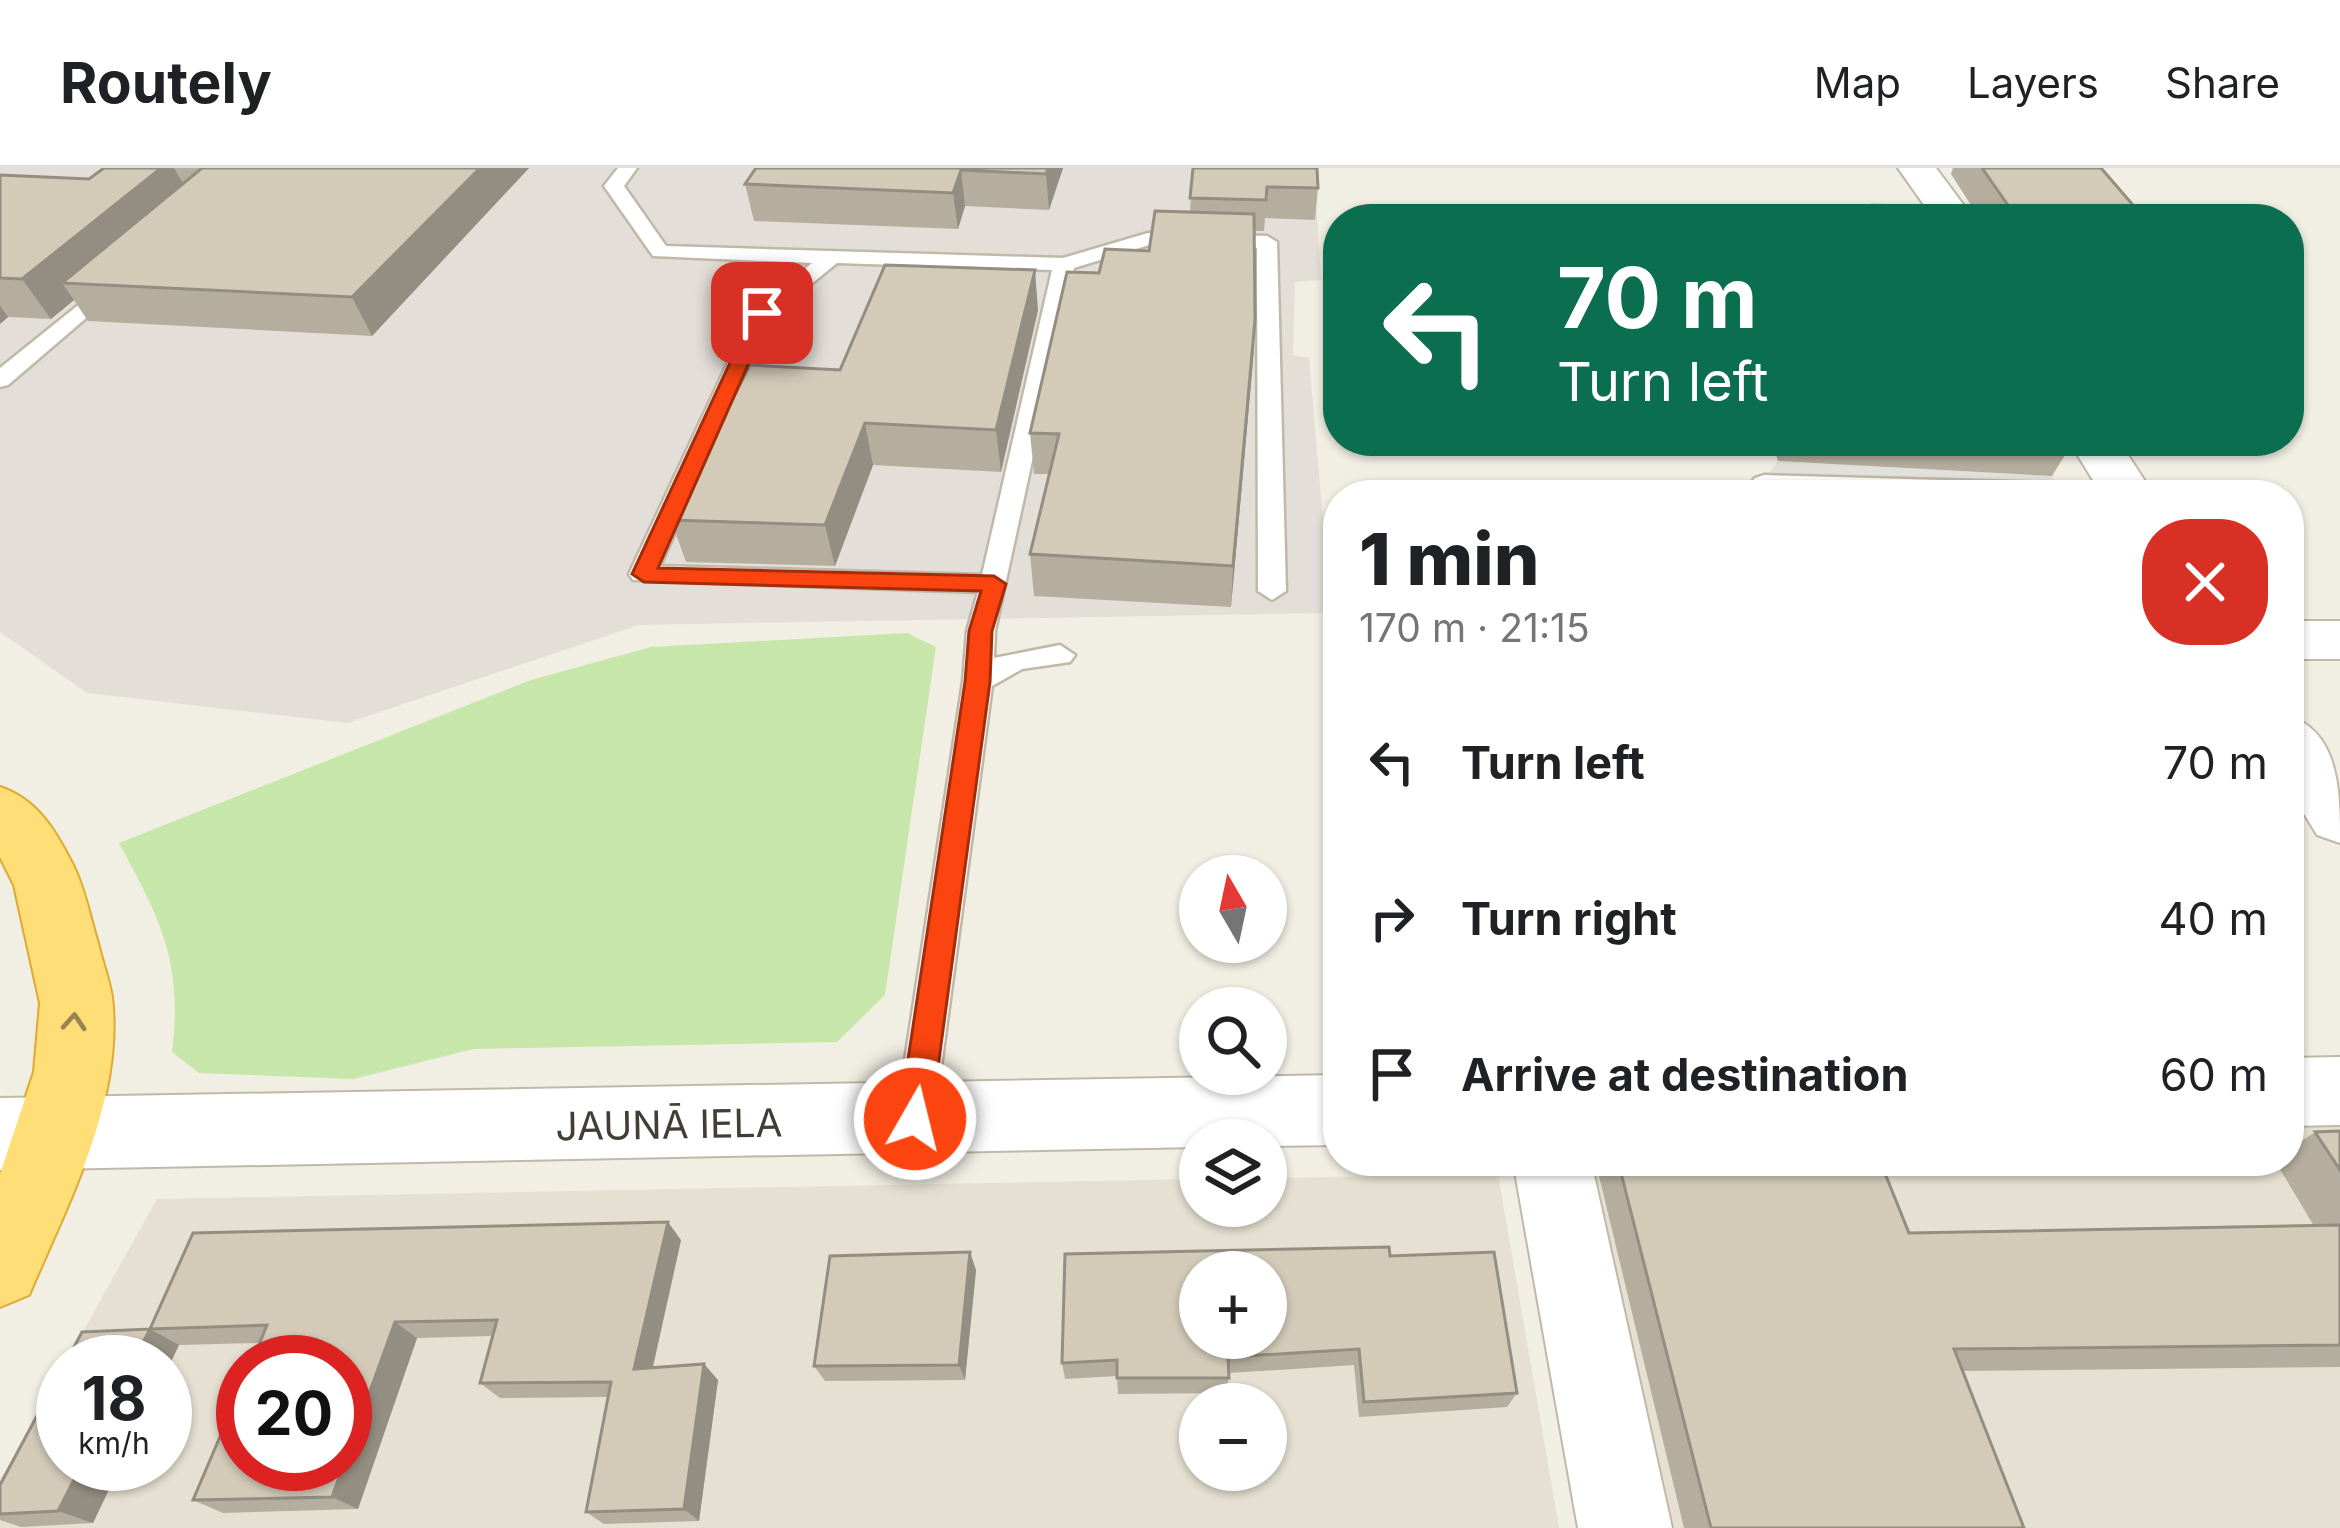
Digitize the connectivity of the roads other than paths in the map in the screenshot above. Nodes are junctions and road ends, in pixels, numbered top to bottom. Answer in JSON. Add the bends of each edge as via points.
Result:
{"nodes":[{"id":1,"x":628,"y":168,"type":"edge"},
{"id":2,"x":1917,"y":168,"type":"edge"},
{"id":3,"x":1943,"y":204,"type":"edge"},
{"id":4,"x":830,"y":259,"type":"junction"},
{"id":5,"x":136,"y":264,"type":"edge"},
{"id":6,"x":1064,"y":264,"type":"junction"},
{"id":7,"x":0,"y":380,"type":"edge"},
{"id":8,"x":994,"y":584,"type":"junction"},
{"id":9,"x":1273,"y":591,"type":"dead end"},
{"id":10,"x":2304,"y":640,"type":"edge"},
{"id":11,"x":2340,"y":640,"type":"edge"},
{"id":12,"x":1060,"y":656,"type":"dead end"},
{"id":13,"x":978,"y":682,"type":"junction"},
{"id":14,"x":2304,"y":762,"type":"edge"},
{"id":15,"x":0,"y":812,"type":"edge"},
{"id":16,"x":2340,"y":818,"type":"edge"},
{"id":17,"x":2340,"y":1091,"type":"edge"},
{"id":18,"x":2304,"y":1092,"type":"edge"},
{"id":19,"x":1323,"y":1110,"type":"edge"},
{"id":20,"x":915,"y":1119,"type":"junction"},
{"id":21,"x":28,"y":1136,"type":"edge"},
{"id":22,"x":1555,"y":1176,"type":"edge"},
{"id":23,"x":0,"y":1266,"type":"edge"},
{"id":24,"x":1625,"y":1528,"type":"edge"}],
"edges":[{"from":1,"to":4,"type":"lane","via":[[614,186],[660,253]]},
{"from":2,"to":3,"type":"street"},
{"from":4,"to":6,"type":"lane"},
{"from":4,"to":8,"type":"lane","via":[[762,313],[644,574]]},
{"from":5,"to":7,"type":"lane"},
{"from":6,"to":8,"type":"lane"},
{"from":6,"to":9,"type":"lane","via":[[1148,239],[1268,242]]},
{"from":8,"to":13,"type":"lane"},
{"from":10,"to":11,"type":"street"},
{"from":12,"to":13,"type":"lane","via":[[997,665]]},
{"from":13,"to":20,"type":"lane"},
{"from":14,"to":16,"type":"street"},
{"from":21,"to":15,"type":"highway","one_way":true,"via":[[70,1078],[76,1003],[48,878],[35,849]]},
{"from":17,"to":18,"type":"street"},
{"from":19,"to":20,"type":"street","name":"JAUNĀ IELA"},
{"from":20,"to":21,"type":"street","name":"JAUNĀ IELA"},
{"from":21,"to":23,"type":"highway"},
{"from":22,"to":24,"type":"street"}]}
